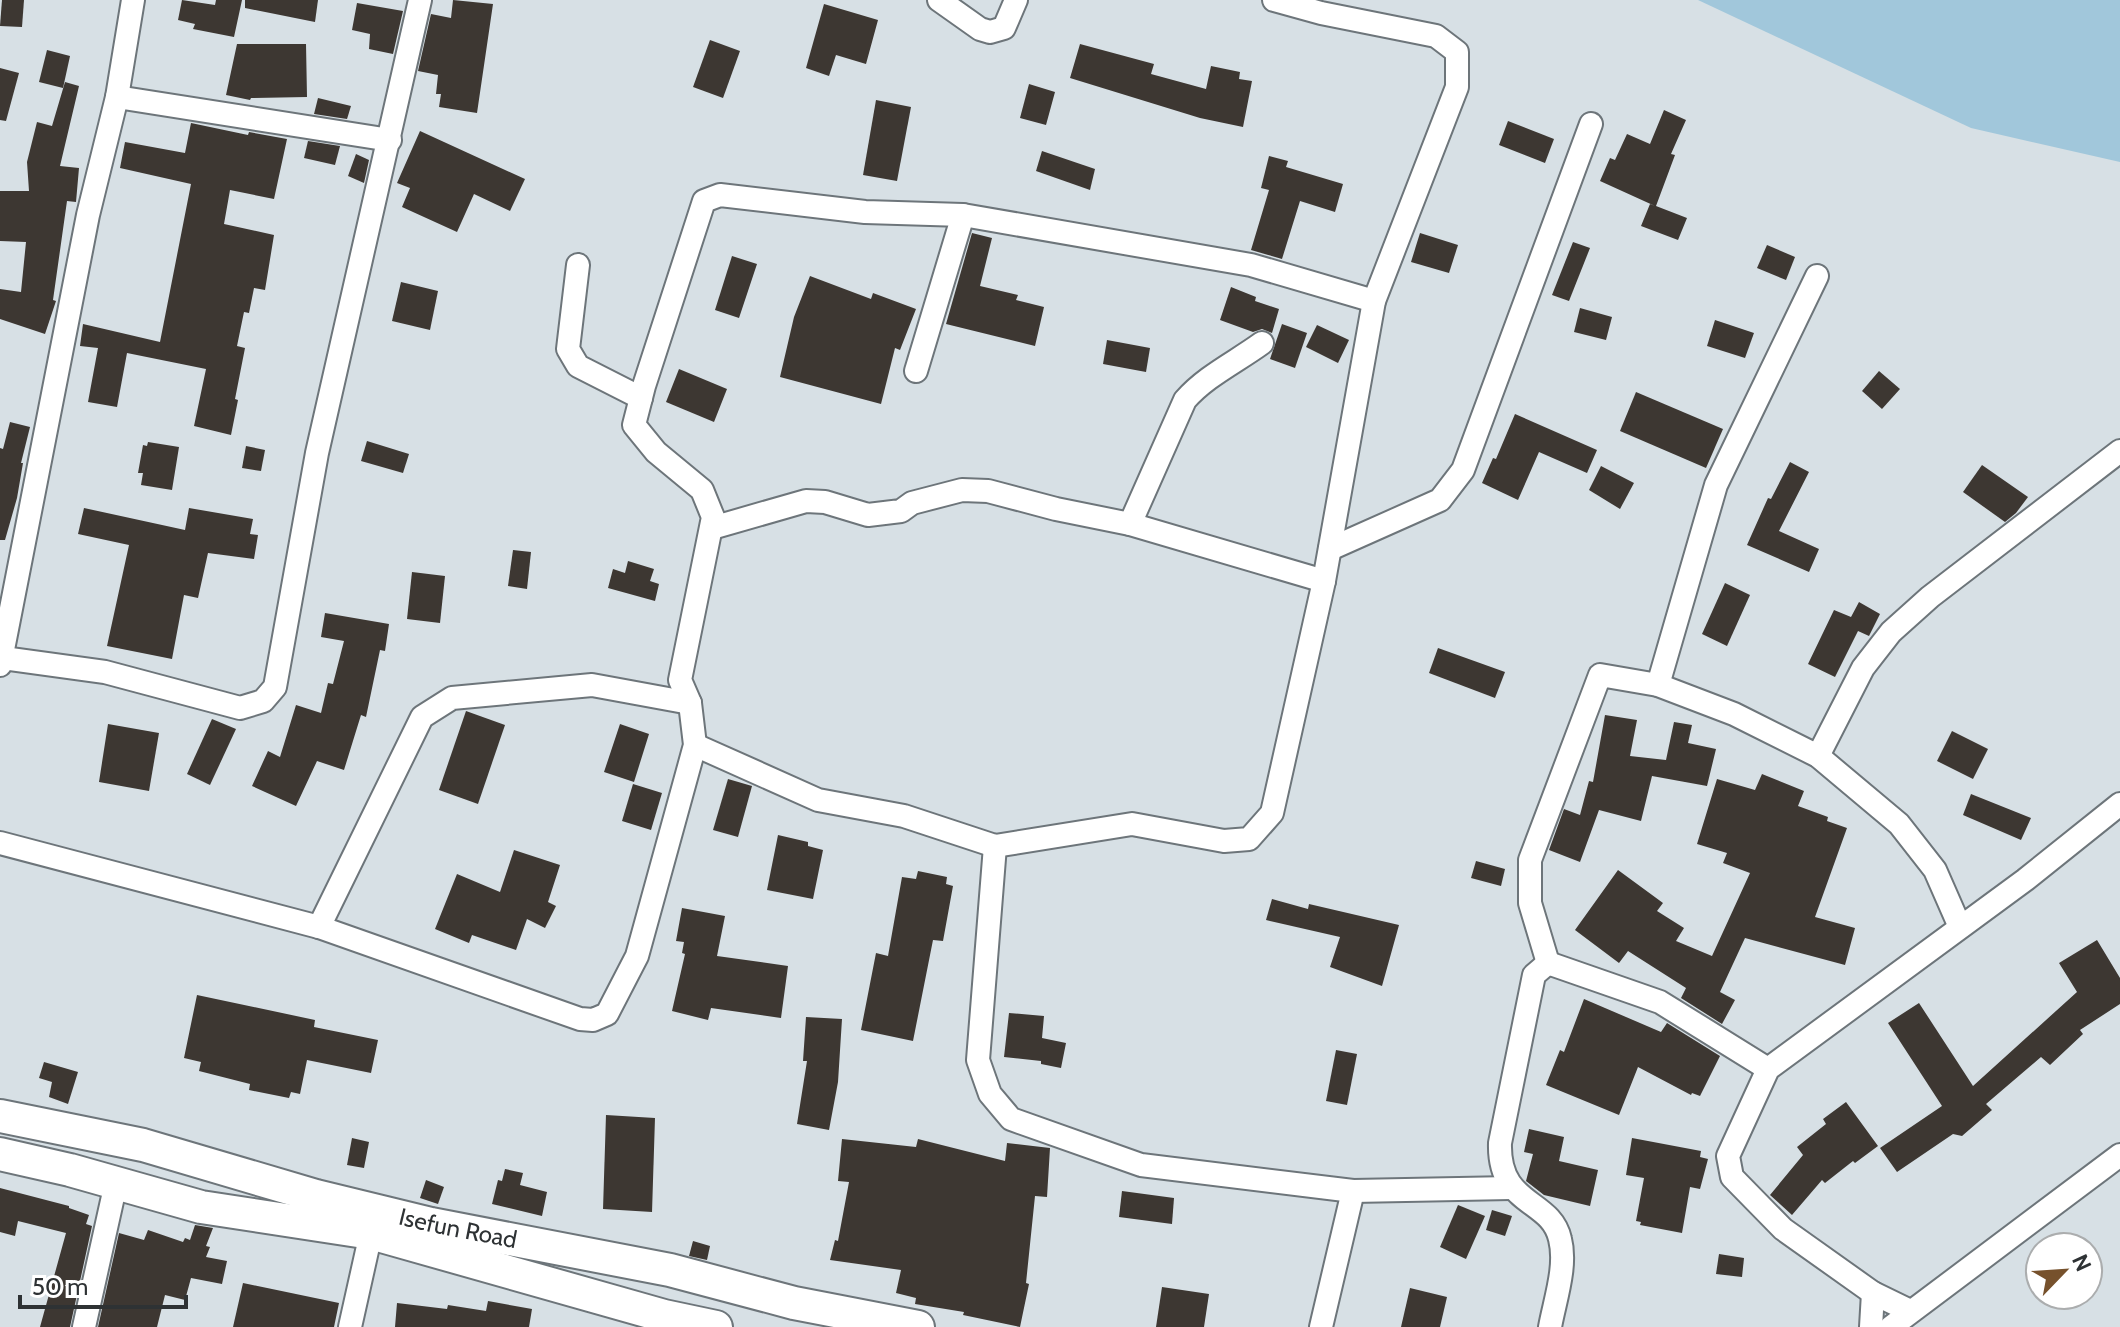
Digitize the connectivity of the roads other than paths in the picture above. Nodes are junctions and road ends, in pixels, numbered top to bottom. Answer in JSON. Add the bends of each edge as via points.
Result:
{"nodes":[{"id":1,"x":133,"y":0,"type":"edge"},
{"id":2,"x":420,"y":0,"type":"edge"},
{"id":3,"x":939,"y":0,"type":"edge"},
{"id":4,"x":1016,"y":0,"type":"edge"},
{"id":5,"x":1274,"y":0,"type":"edge"},
{"id":6,"x":117,"y":97,"type":"junction"},
{"id":7,"x":1591,"y":124,"type":"dead end"},
{"id":8,"x":390,"y":140,"type":"junction"},
{"id":9,"x":963,"y":215,"type":"junction"},
{"id":10,"x":578,"y":265,"type":"dead end"},
{"id":11,"x":1817,"y":276,"type":"dead end"},
{"id":12,"x":1374,"y":301,"type":"junction"},
{"id":13,"x":1262,"y":343,"type":"dead end"},
{"id":14,"x":916,"y":371,"type":"dead end"},
{"id":15,"x":641,"y":398,"type":"junction"},
{"id":16,"x":2120,"y":451,"type":"edge"},
{"id":17,"x":1130,"y":524,"type":"junction"},
{"id":18,"x":712,"y":528,"type":"junction"},
{"id":19,"x":1330,"y":549,"type":"junction"},
{"id":20,"x":1324,"y":581,"type":"junction"},
{"id":21,"x":1,"y":661,"type":"edge"},
{"id":22,"x":1658,"y":685,"type":"junction"},
{"id":23,"x":690,"y":703,"type":"junction"},
{"id":24,"x":695,"y":745,"type":"junction"},
{"id":25,"x":1818,"y":756,"type":"junction"},
{"id":26,"x":2120,"y":804,"type":"edge"},
{"id":27,"x":0,"y":843,"type":"edge"},
{"id":28,"x":995,"y":846,"type":"junction"},
{"id":29,"x":319,"y":927,"type":"junction"},
{"id":30,"x":1960,"y":927,"type":"junction"},
{"id":31,"x":1548,"y":963,"type":"junction"},
{"id":32,"x":1768,"y":1069,"type":"junction"},
{"id":33,"x":0,"y":1116,"type":"edge"},
{"id":34,"x":0,"y":1154,"type":"edge"},
{"id":35,"x":2120,"y":1155,"type":"edge"},
{"id":36,"x":116,"y":1183,"type":"junction"},
{"id":37,"x":1511,"y":1188,"type":"junction"},
{"id":38,"x":1353,"y":1191,"type":"junction"},
{"id":39,"x":371,"y":1233,"type":"junction"},
{"id":40,"x":1873,"y":1293,"type":"junction"},
{"id":41,"x":1910,"y":1311,"type":"junction"},
{"id":42,"x":663,"y":1321,"type":"edge"},
{"id":43,"x":84,"y":1327,"type":"edge"},
{"id":44,"x":350,"y":1327,"type":"edge"},
{"id":45,"x":716,"y":1327,"type":"edge"},
{"id":46,"x":918,"y":1327,"type":"edge"},
{"id":47,"x":1321,"y":1327,"type":"edge"},
{"id":48,"x":1550,"y":1327,"type":"edge"},
{"id":49,"x":1871,"y":1327,"type":"edge"},
{"id":50,"x":1891,"y":1327,"type":"edge"}],
"edges":[{"from":1,"to":6,"type":"street"},
{"from":2,"to":8,"type":"street"},
{"from":3,"to":4,"type":"street","via":[[990,32],[1004,28]]},
{"from":5,"to":12,"type":"street","via":[[1436,36],[1457,52],[1457,87]]},
{"from":6,"to":8,"type":"street"},
{"from":6,"to":21,"type":"street","via":[[88,215]]},
{"from":7,"to":19,"type":"street","via":[[1463,470],[1440,500]]},
{"from":8,"to":21,"type":"street","via":[[317,453],[275,687],[263,701],[240,708],[105,672]]},
{"from":9,"to":12,"type":"street","via":[[1251,265]]},
{"from":9,"to":14,"type":"street"},
{"from":9,"to":15,"type":"street","via":[[865,212],[720,195],[704,201]]},
{"from":10,"to":15,"type":"street","via":[[568,349],[578,366]]},
{"from":11,"to":22,"type":"street","via":[[1716,485]]},
{"from":12,"to":19,"type":"street"},
{"from":13,"to":17,"type":"street","via":[[1200,382],[1185,400]]},
{"from":15,"to":18,"type":"street","via":[[634,425],[656,452],[702,490]]},
{"from":16,"to":25,"type":"street","via":[[1891,632],[1863,668]]},
{"from":17,"to":18,"type":"street","via":[[988,491],[962,490],[901,511],[868,515],[806,501]]},
{"from":17,"to":20,"type":"street"},
{"from":18,"to":23,"type":"street","via":[[680,680]]},
{"from":19,"to":20,"type":"street"},
{"from":20,"to":28,"type":"street","via":[[1272,813],[1249,839],[1224,841],[1132,824]]},
{"from":22,"to":25,"type":"street","via":[[1734,714]]},
{"from":22,"to":31,"type":"street","via":[[1600,675],[1530,860],[1530,903]]},
{"from":23,"to":24,"type":"street"},
{"from":23,"to":29,"type":"street","via":[[592,685],[452,698],[422,717]]},
{"from":24,"to":28,"type":"street","via":[[818,800],[904,816]]},
{"from":24,"to":29,"type":"street","via":[[637,956],[607,1014],[580,1019]]},
{"from":25,"to":30,"type":"street","via":[[1899,824],[1935,870]]},
{"from":26,"to":30,"type":"street"},
{"from":27,"to":29,"type":"street"},
{"from":28,"to":38,"type":"street","via":[[978,1060],[990,1094],[1011,1119],[1141,1165]]},
{"from":30,"to":32,"type":"street"},
{"from":31,"to":32,"type":"street","via":[[1660,1002]]},
{"from":31,"to":37,"type":"street","via":[[1534,975],[1500,1143],[1499,1160]]},
{"from":32,"to":40,"type":"street","via":[[1728,1156],[1732,1177],[1783,1229]]},
{"from":33,"to":46,"type":"street","name":"Isefun Road","via":[[143,1145],[431,1224],[670,1270],[794,1303]]},
{"from":34,"to":36,"type":"street","name":"Isefun Road"},
{"from":35,"to":41,"type":"street"},
{"from":36,"to":39,"type":"street","name":"Isefun Road","via":[[201,1207]]},
{"from":36,"to":43,"type":"street"},
{"from":37,"to":38,"type":"street"},
{"from":37,"to":48,"type":"street","via":[[1546,1216],[1560,1235],[1563,1253]]},
{"from":38,"to":47,"type":"street"},
{"from":39,"to":42,"type":"street","name":"Isefun Road"},
{"from":39,"to":44,"type":"street"},
{"from":40,"to":41,"type":"street"},
{"from":40,"to":49,"type":"street"},
{"from":41,"to":50,"type":"street"},
{"from":42,"to":45,"type":"street","name":"Isefun Road"}]}
